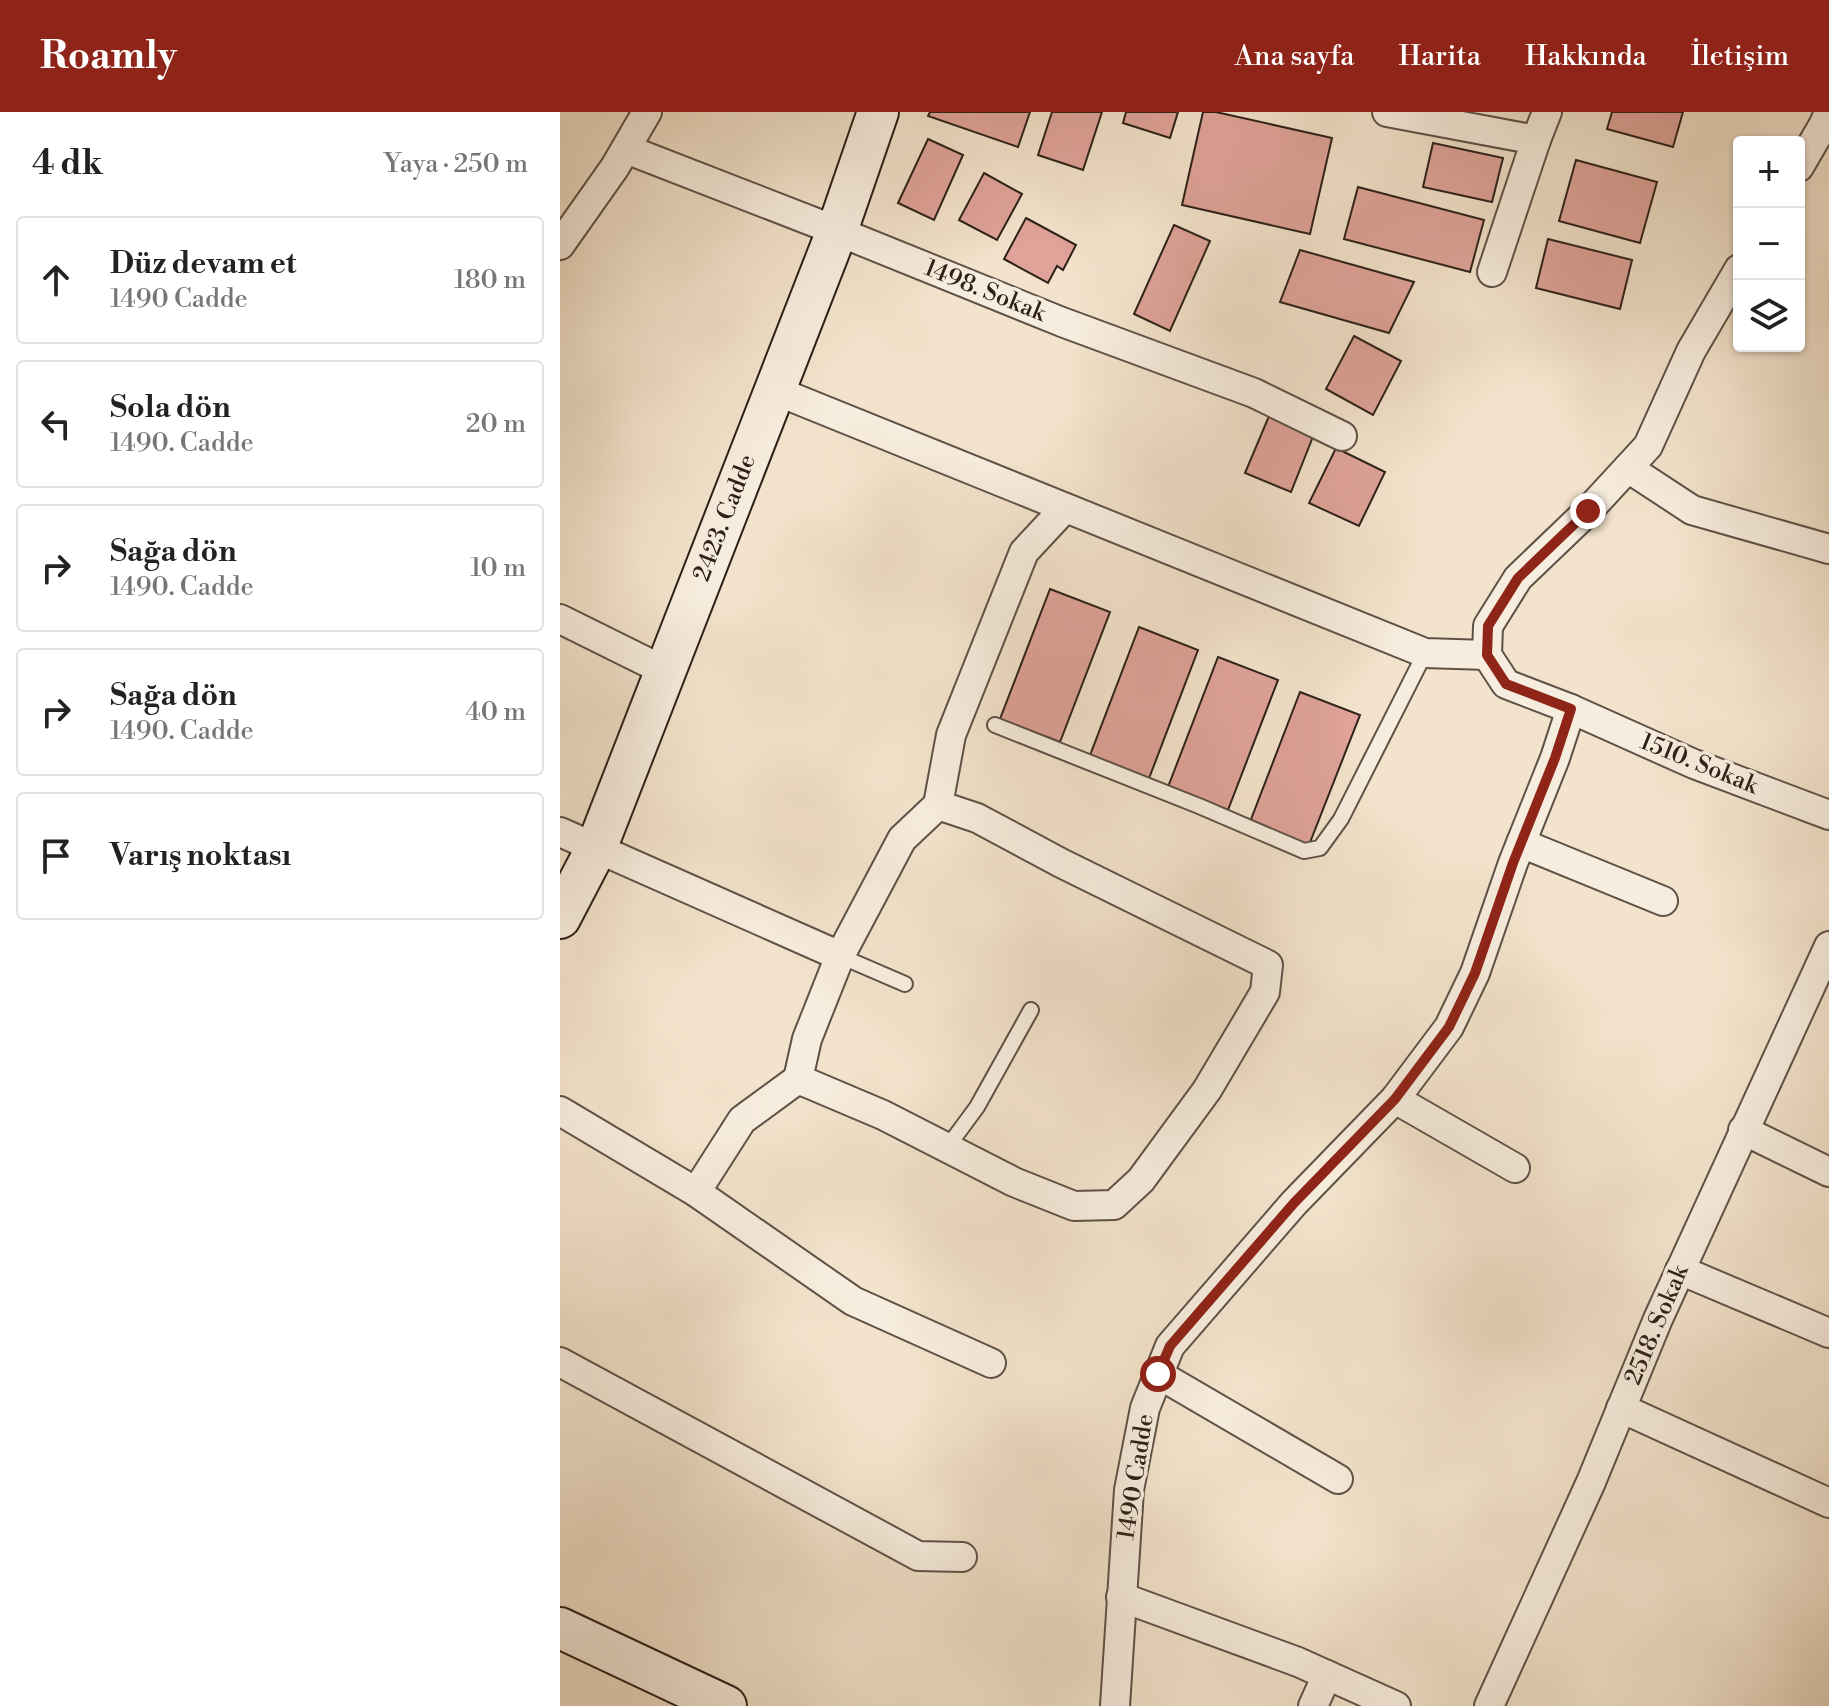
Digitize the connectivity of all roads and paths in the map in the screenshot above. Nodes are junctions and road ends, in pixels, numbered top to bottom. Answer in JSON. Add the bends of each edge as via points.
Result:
{"nodes":[{"id":1,"x":647,"y":112,"type":"edge"},
{"id":2,"x":878,"y":112,"type":"edge"},
{"id":3,"x":1387,"y":112,"type":"edge"},
{"id":4,"x":1547,"y":112,"type":"edge"},
{"id":5,"x":1829,"y":112,"type":"edge"},
{"id":6,"x":1536,"y":140,"type":"junction"},
{"id":7,"x":626,"y":149,"type":"junction"},
{"id":8,"x":1805,"y":157,"type":"edge"},
{"id":9,"x":837,"y":231,"type":"junction"},
{"id":10,"x":560,"y":245,"type":"edge"},
{"id":11,"x":1492,"y":272,"type":"dead end"},
{"id":12,"x":1733,"y":279,"type":"edge"},
{"id":13,"x":774,"y":390,"type":"junction"},
{"id":14,"x":1342,"y":436,"type":"dead end"},
{"id":15,"x":1628,"y":468,"type":"junction"},
{"id":16,"x":1065,"y":508,"type":"junction"},
{"id":17,"x":1829,"y":549,"type":"edge"},
{"id":18,"x":560,"y":619,"type":"edge"},
{"id":19,"x":1425,"y":653,"type":"junction"},
{"id":20,"x":1487,"y":655,"type":"junction"},
{"id":21,"x":665,"y":671,"type":"junction"},
{"id":22,"x":1571,"y":709,"type":"junction"},
{"id":23,"x":995,"y":725,"type":"dead end"},
{"id":24,"x":938,"y":805,"type":"junction"},
{"id":25,"x":1829,"y":815,"type":"edge"},
{"id":26,"x":560,"y":832,"type":"edge"},
{"id":27,"x":1521,"y":843,"type":"junction"},
{"id":28,"x":596,"y":849,"type":"junction"},
{"id":29,"x":1663,"y":901,"type":"dead end"},
{"id":30,"x":560,"y":918,"type":"edge"},
{"id":31,"x":1829,"y":946,"type":"edge"},
{"id":32,"x":840,"y":956,"type":"junction"},
{"id":33,"x":905,"y":984,"type":"dead end"},
{"id":34,"x":1817,"y":998,"type":"edge"},
{"id":35,"x":1031,"y":1010,"type":"dead end"},
{"id":36,"x":798,"y":1079,"type":"junction"},
{"id":37,"x":1395,"y":1099,"type":"junction"},
{"id":38,"x":560,"y":1111,"type":"edge"},
{"id":39,"x":1743,"y":1130,"type":"junction"},
{"id":40,"x":946,"y":1149,"type":"junction"},
{"id":41,"x":1515,"y":1168,"type":"dead end"},
{"id":42,"x":1829,"y":1172,"type":"edge"},
{"id":43,"x":696,"y":1192,"type":"junction"},
{"id":44,"x":1680,"y":1270,"type":"junction"},
{"id":45,"x":1829,"y":1333,"type":"edge"},
{"id":46,"x":560,"y":1362,"type":"edge"},
{"id":47,"x":991,"y":1363,"type":"dead end"},
{"id":48,"x":1158,"y":1374,"type":"junction"},
{"id":49,"x":1621,"y":1408,"type":"junction"},
{"id":50,"x":1338,"y":1479,"type":"dead end"},
{"id":51,"x":1829,"y":1503,"type":"edge"},
{"id":52,"x":962,"y":1557,"type":"dead end"},
{"id":53,"x":1121,"y":1597,"type":"junction"},
{"id":54,"x":560,"y":1628,"type":"edge"},
{"id":55,"x":1327,"y":1675,"type":"junction"},
{"id":56,"x":673,"y":1694,"type":"edge"},
{"id":57,"x":726,"y":1706,"type":"edge"},
{"id":58,"x":1115,"y":1706,"type":"edge"},
{"id":59,"x":1313,"y":1706,"type":"edge"},
{"id":60,"x":1396,"y":1706,"type":"edge"},
{"id":61,"x":1489,"y":1706,"type":"edge"}],
"edges":[{"from":1,"to":7,"type":"street"},
{"from":2,"to":9,"type":"main road","name":"2423. Cadde"},
{"from":3,"to":6,"type":"street"},
{"from":4,"to":6,"type":"street"},
{"from":5,"to":8,"type":"street"},
{"from":6,"to":11,"type":"street"},
{"from":7,"to":9,"type":"street","name":"1498. Sokak"},
{"from":7,"to":10,"type":"street"},
{"from":9,"to":13,"type":"main road","name":"2423. Cadde"},
{"from":9,"to":14,"type":"street","name":"1498. Sokak","via":[[1254,393]]},
{"from":12,"to":15,"type":"street","via":[[1691,351],[1648,446]]},
{"from":13,"to":16,"type":"street"},
{"from":13,"to":21,"type":"main road","name":"2423. Cadde"},
{"from":15,"to":17,"type":"street","via":[[1692,510]]},
{"from":15,"to":20,"type":"street","via":[[1518,578],[1488,626]]},
{"from":16,"to":19,"type":"street"},
{"from":16,"to":24,"type":"street","via":[[1024,552],[951,735]]},
{"from":18,"to":21,"type":"street"},
{"from":19,"to":20,"type":"street"},
{"from":19,"to":23,"type":"lane","via":[[1341,819],[1320,848],[1304,851]]},
{"from":20,"to":22,"type":"street","name":"1510. Sokak","via":[[1506,684]]},
{"from":21,"to":28,"type":"main road","name":"2423. Cadde"},
{"from":22,"to":25,"type":"street","name":"1510. Sokak","via":[[1694,764]]},
{"from":22,"to":27,"type":"street","name":"1490 Cadde"},
{"from":24,"to":32,"type":"street","via":[[902,839]]},
{"from":24,"to":40,"type":"street","via":[[977,818],[1268,965],[1265,992],[1207,1090],[1141,1180],[1114,1205],[1074,1206]]},
{"from":26,"to":28,"type":"street"},
{"from":27,"to":29,"type":"street"},
{"from":27,"to":37,"type":"street","name":"1490 Cadde","via":[[1475,973],[1449,1027]]},
{"from":28,"to":30,"type":"main road","name":"2423. Cadde"},
{"from":28,"to":32,"type":"street"},
{"from":31,"to":34,"type":"street","name":"2518. Sokak"},
{"from":32,"to":33,"type":"lane"},
{"from":32,"to":36,"type":"street","via":[[807,1039]]},
{"from":34,"to":39,"type":"street","name":"2518. Sokak"},
{"from":35,"to":40,"type":"lane","via":[[977,1107]]},
{"from":36,"to":40,"type":"street"},
{"from":36,"to":43,"type":"street","via":[[742,1120]]},
{"from":37,"to":41,"type":"street"},
{"from":37,"to":48,"type":"street","name":"1490 Cadde","via":[[1294,1203],[1170,1346]]},
{"from":38,"to":43,"type":"street"},
{"from":39,"to":42,"type":"street"},
{"from":39,"to":44,"type":"street","name":"2518. Sokak"},
{"from":43,"to":47,"type":"street","via":[[853,1301]]},
{"from":44,"to":45,"type":"street"},
{"from":44,"to":49,"type":"street","name":"2518. Sokak"},
{"from":46,"to":52,"type":"street","via":[[918,1556]]},
{"from":48,"to":50,"type":"street"},
{"from":48,"to":53,"type":"street","name":"1490 Cadde","via":[[1145,1408],[1129,1490]]},
{"from":49,"to":51,"type":"street"},
{"from":49,"to":61,"type":"street","name":"2518. Sokak"},
{"from":53,"to":55,"type":"street"},
{"from":53,"to":58,"type":"street","name":"1490 Cadde"},
{"from":54,"to":56,"type":"main road"},
{"from":55,"to":59,"type":"street"},
{"from":55,"to":60,"type":"street"},
{"from":56,"to":57,"type":"main road"}]}
